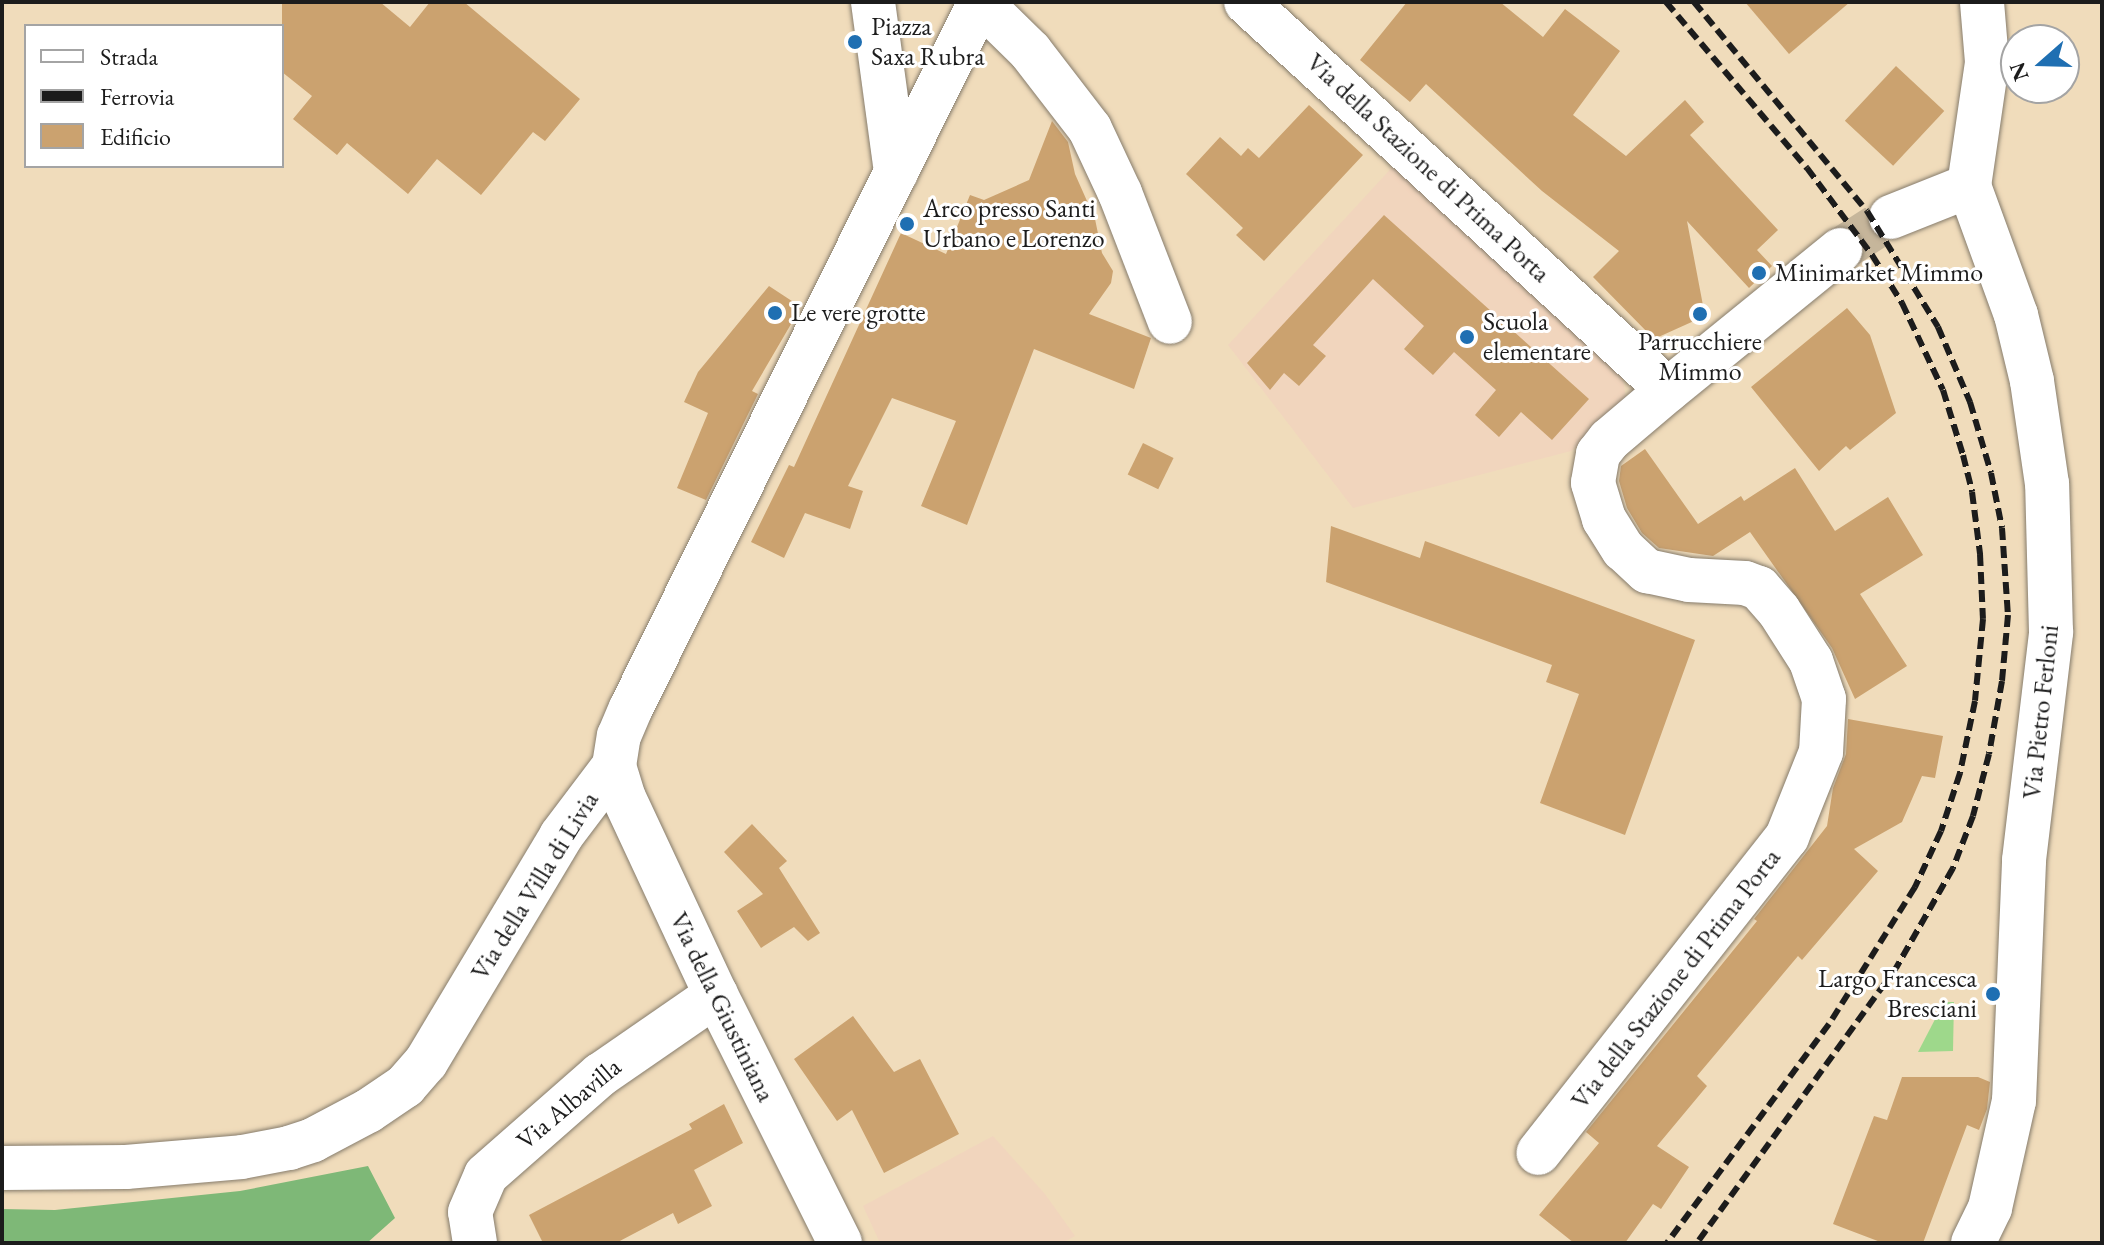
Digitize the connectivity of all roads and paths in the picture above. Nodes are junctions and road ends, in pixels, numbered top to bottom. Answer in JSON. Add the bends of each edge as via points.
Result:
{"nodes":[{"id":1,"x":873,"y":2,"type":"edge"},
{"id":2,"x":957,"y":2,"type":"edge"},
{"id":3,"x":980,"y":2,"type":"edge"},
{"id":4,"x":1246,"y":2,"type":"edge"},
{"id":5,"x":1982,"y":2,"type":"edge"},
{"id":6,"x":896,"y":172,"type":"junction"},
{"id":7,"x":1969,"y":186,"type":"junction"},
{"id":8,"x":1891,"y":217,"type":"tunnel mouth"},
{"id":9,"x":1840,"y":250,"type":"tunnel mouth"},
{"id":10,"x":1170,"y":322,"type":"dead end"},
{"id":11,"x":1668,"y":390,"type":"junction"},
{"id":12,"x":614,"y":766,"type":"junction"},
{"id":13,"x":716,"y":995,"type":"junction"},
{"id":14,"x":1538,"y":1153,"type":"dead end"},
{"id":15,"x":2,"y":1168,"type":"edge"},
{"id":16,"x":475,"y":1243,"type":"edge"},
{"id":17,"x":840,"y":1243,"type":"edge"},
{"id":18,"x":1973,"y":1243,"type":"edge"}],
"edges":[{"from":1,"to":6,"type":"street"},
{"from":2,"to":3,"type":"street"},
{"from":3,"to":6,"type":"street","name":"Via della Villa di Livia"},
{"from":3,"to":10,"type":"street","via":[[1030,51],[1090,129]]},
{"from":4,"to":11,"type":"street","name":"Via della Stazione di Prima Porta"},
{"from":5,"to":7,"type":"street","via":[[1987,62]]},
{"from":6,"to":12,"type":"street","name":"Via della Villa di Livia","via":[[631,708]]},
{"from":7,"to":8,"type":"street"},
{"from":7,"to":18,"type":"street","name":"Via Pietro Ferloni","via":[[2016,315],[2032,381],[2047,484],[2051,582],[2049,667],[2024,860],[2014,1101],[1990,1208]]},
{"from":9,"to":11,"type":"street"},
{"from":11,"to":14,"type":"street","name":"Via della Stazione di Prima Porta","via":[[1598,454],[1593,483],[1604,519],[1623,549],[1647,571],[1745,583],[1766,595],[1819,680],[1825,725],[1821,752],[1787,837],[1770,862]]},
{"from":12,"to":13,"type":"street","name":"Via della Giustiniana"},
{"from":12,"to":15,"type":"street","name":"Via della Villa di Livia","via":[[561,836],[426,1062],[405,1086],[368,1111],[313,1140],[242,1157],[126,1167]]},
{"from":13,"to":16,"type":"street","name":"Via Albavilla","via":[[600,1075],[486,1175],[470,1212]]},
{"from":13,"to":17,"type":"street","name":"Via della Giustiniana"}]}
